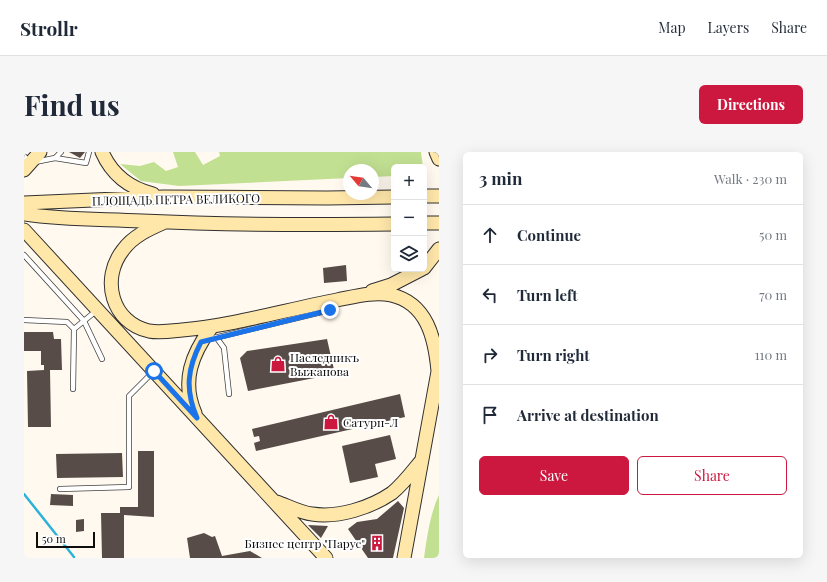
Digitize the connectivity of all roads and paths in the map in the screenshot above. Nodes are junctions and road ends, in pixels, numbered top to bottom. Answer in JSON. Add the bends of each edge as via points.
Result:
{"nodes":[{"id":1,"x":40,"y":152,"type":"edge"},
{"id":2,"x":61,"y":152,"type":"edge"},
{"id":3,"x":89,"y":152,"type":"edge"},
{"id":4,"x":102,"y":152,"type":"edge"},
{"id":5,"x":436,"y":152,"type":"edge"},
{"id":6,"x":55,"y":158,"type":"junction"},
{"id":7,"x":439,"y":159,"type":"edge"},
{"id":8,"x":26,"y":163,"type":"edge"},
{"id":9,"x":427,"y":196,"type":"edge"},
{"id":10,"x":439,"y":196,"type":"edge"},
{"id":11,"x":163,"y":197,"type":"junction"},
{"id":12,"x":391,"y":197,"type":"edge"},
{"id":13,"x":24,"y":203,"type":"edge"},
{"id":14,"x":24,"y":214,"type":"edge"},
{"id":15,"x":165,"y":222,"type":"junction"},
{"id":16,"x":427,"y":223,"type":"edge"},
{"id":17,"x":439,"y":223,"type":"edge"},
{"id":18,"x":391,"y":224,"type":"edge"},
{"id":19,"x":24,"y":230,"type":"edge"},
{"id":20,"x":439,"y":249,"type":"edge"},
{"id":21,"x":24,"y":255,"type":"edge"},
{"id":22,"x":427,"y":263,"type":"edge"},
{"id":23,"x":415,"y":272,"type":"edge"},
{"id":24,"x":347,"y":298,"type":"junction"},
{"id":25,"x":98,"y":310,"type":"junction"},
{"id":26,"x":24,"y":320,"type":"edge"},
{"id":27,"x":84,"y":321,"type":"junction"},
{"id":28,"x":74,"y":329,"type":"junction"},
{"id":29,"x":214,"y":332,"type":"junction"},
{"id":30,"x":102,"y":359,"type":"dead end"},
{"id":31,"x":439,"y":368,"type":"edge"},
{"id":32,"x":154,"y":371,"type":"junction"},
{"id":33,"x":73,"y":389,"type":"dead end"},
{"id":34,"x":229,"y":394,"type":"dead end"},
{"id":35,"x":197,"y":418,"type":"junction"},
{"id":36,"x":422,"y":459,"type":"junction"},
{"id":37,"x":60,"y":489,"type":"dead end"},
{"id":38,"x":274,"y":501,"type":"junction"},
{"id":39,"x":326,"y":558,"type":"edge"},
{"id":40,"x":404,"y":558,"type":"edge"}],
"edges":[{"from":1,"to":8,"type":"main road"},
{"from":2,"to":6,"type":"lane"},
{"from":3,"to":6,"type":"lane","via":[[86,163]]},
{"from":4,"to":11,"type":"main road","via":[[115,174],[128,184],[143,192]]},
{"from":5,"to":7,"type":"main road"},
{"from":6,"to":8,"type":"lane"},
{"from":9,"to":10,"type":"main road"},
{"from":11,"to":12,"type":"main road","name":"ПЛОЩАДЬ ПЕТРА ВЕЛИКОГО"},
{"from":11,"to":13,"type":"main road","name":"ПЛОЩАДЬ ПЕТРА ВЕЛИКОГО"},
{"from":14,"to":15,"type":"main road","name":"ПЛОЩАДЬ ПЕТРА ВЕЛИКОГО","via":[[51,218]]},
{"from":15,"to":18,"type":"main road","name":"ПЛОЩАДЬ ПЕТРА ВЕЛИКОГО"},
{"from":15,"to":29,"type":"main road","via":[[134,239],[115,262],[110,291],[114,304],[130,322],[150,331]]},
{"from":16,"to":17,"type":"main road"},
{"from":19,"to":25,"type":"main road"},
{"from":20,"to":22,"type":"main road"},
{"from":21,"to":27,"type":"lane"},
{"from":23,"to":24,"type":"main road","via":[[391,285]]},
{"from":24,"to":29,"type":"main road"},
{"from":24,"to":31,"type":"main road","via":[[372,294],[389,295],[404,299],[415,307],[431,332]]},
{"from":25,"to":27,"type":"lane"},
{"from":25,"to":32,"type":"main road"},
{"from":26,"to":28,"type":"lane","via":[[68,322]]},
{"from":27,"to":28,"type":"lane"},
{"from":27,"to":30,"type":"lane"},
{"from":28,"to":33,"type":"lane"},
{"from":29,"to":34,"type":"lane","via":[[224,348]]},
{"from":29,"to":35,"type":"main road","via":[[201,342],[191,362],[188,376],[191,403]]},
{"from":31,"to":36,"type":"main road"},
{"from":32,"to":35,"type":"main road"},
{"from":32,"to":37,"type":"lane","via":[[129,396],[129,487]]},
{"from":35,"to":38,"type":"main road"},
{"from":36,"to":38,"type":"main road","via":[[392,493],[366,506],[336,515],[312,514]]},
{"from":36,"to":40,"type":"main road"},
{"from":38,"to":39,"type":"main road"}]}
